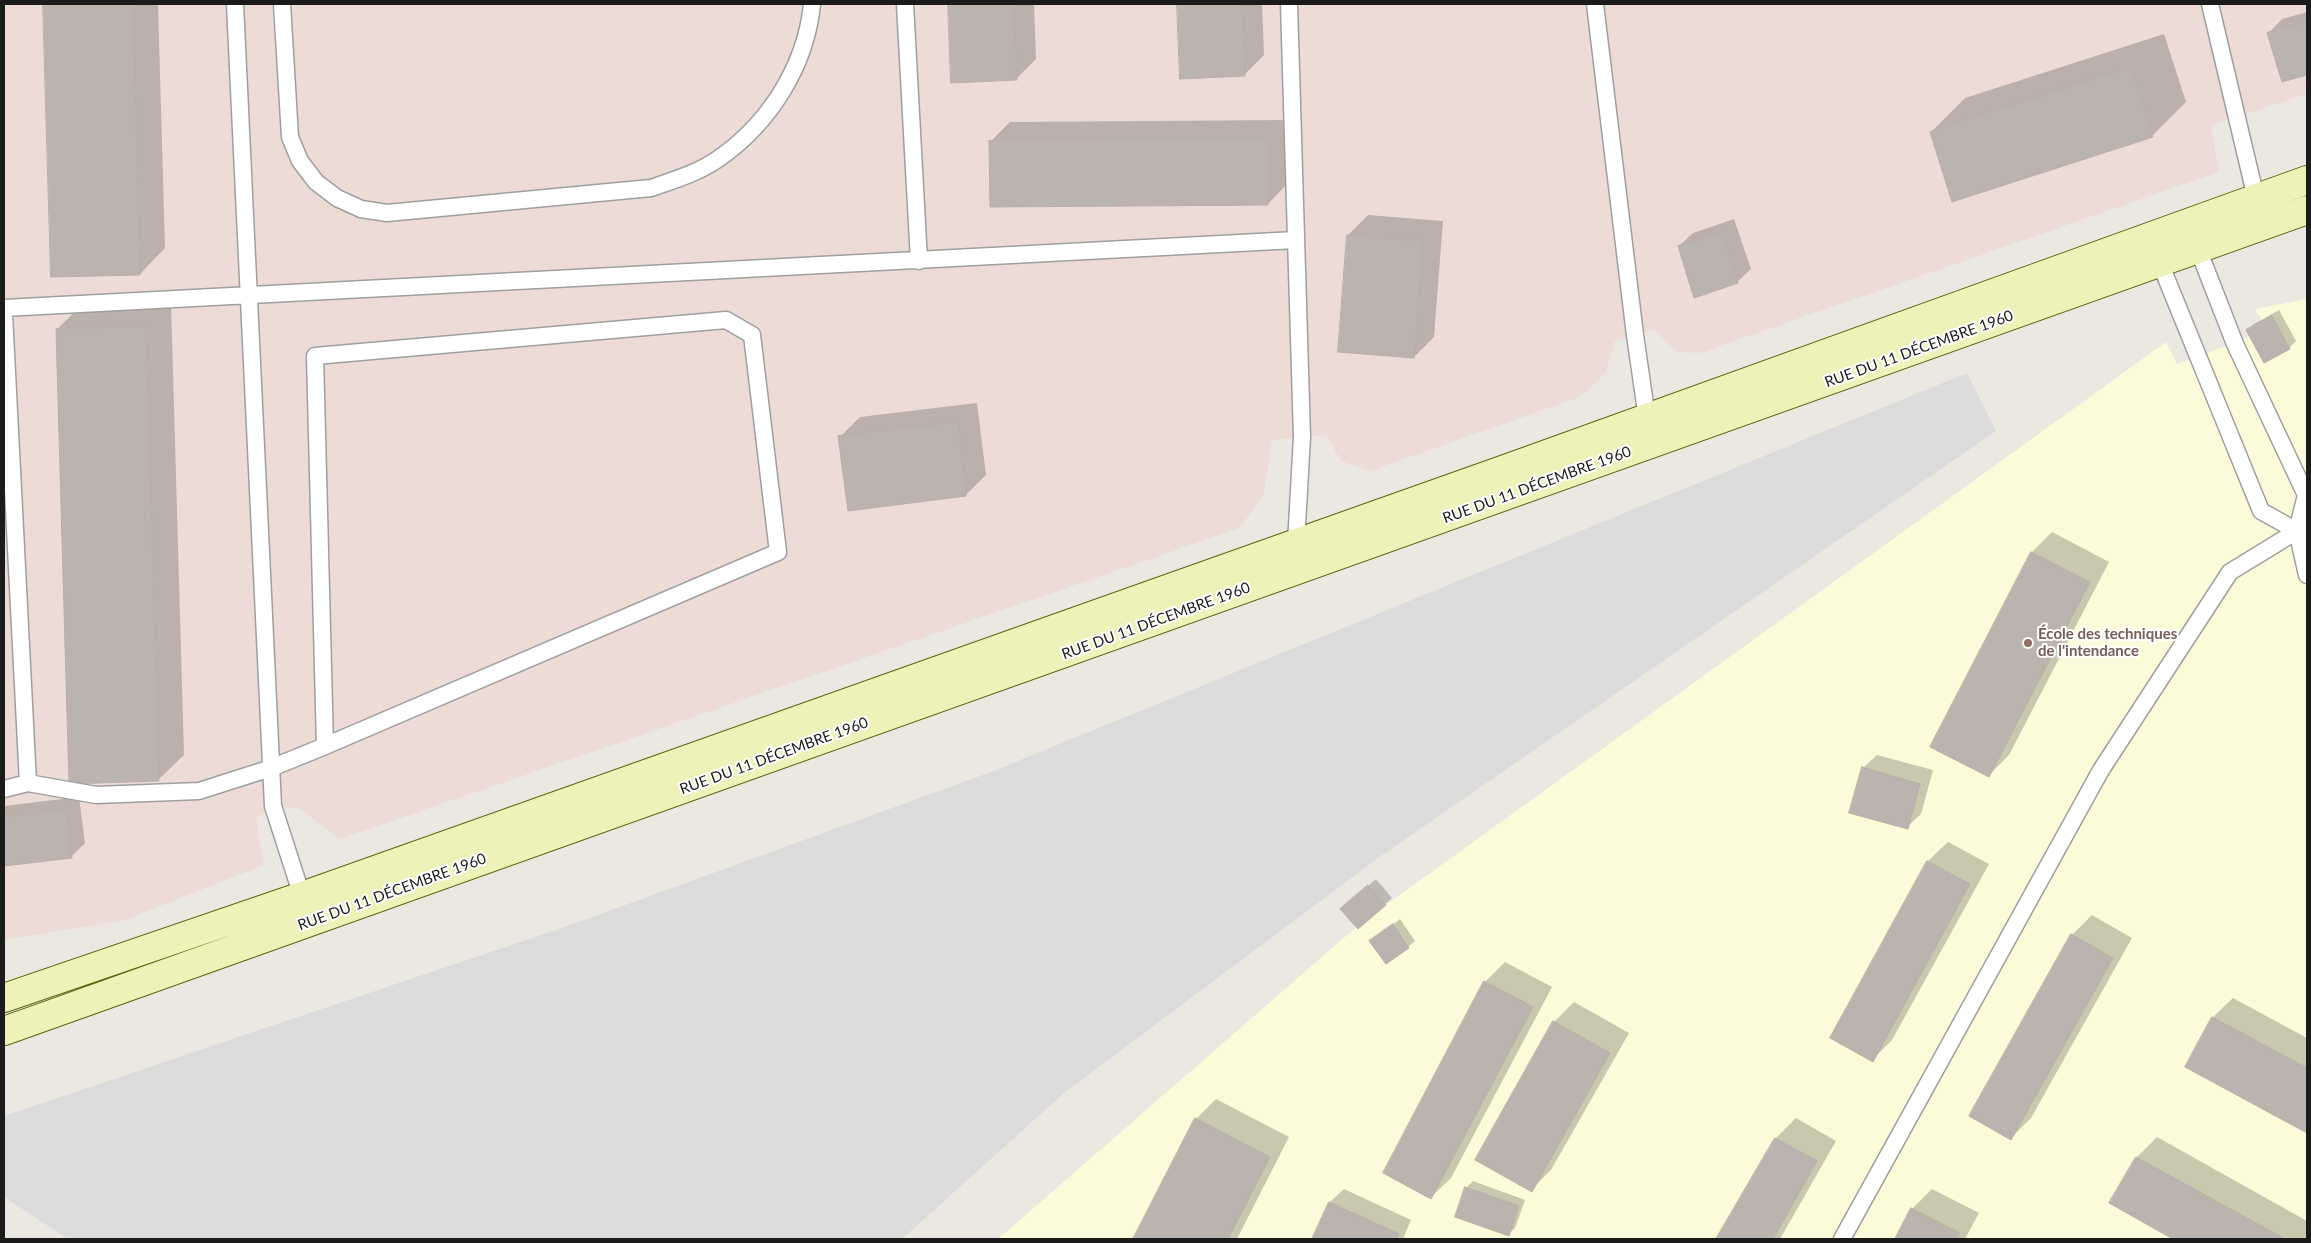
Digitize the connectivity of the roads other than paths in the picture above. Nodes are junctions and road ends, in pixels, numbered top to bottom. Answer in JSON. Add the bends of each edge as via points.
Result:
{"nodes":[{"id":1,"x":234,"y":4,"type":"edge"},
{"id":2,"x":282,"y":4,"type":"edge"},
{"id":3,"x":812,"y":4,"type":"edge"},
{"id":4,"x":905,"y":4,"type":"edge"},
{"id":5,"x":1288,"y":4,"type":"edge"},
{"id":6,"x":1595,"y":4,"type":"edge"},
{"id":7,"x":2210,"y":4,"type":"edge"},
{"id":8,"x":2307,"y":180,"type":"edge"},
{"id":9,"x":2256,"y":198,"type":"junction"},
{"id":10,"x":2307,"y":210,"type":"edge"},
{"id":11,"x":1296,"y":240,"type":"junction"},
{"id":12,"x":2198,"y":250,"type":"junction"},
{"id":13,"x":918,"y":261,"type":"junction"},
{"id":14,"x":2160,"y":263,"type":"junction"},
{"id":15,"x":248,"y":296,"type":"junction"},
{"id":16,"x":4,"y":308,"type":"edge"},
{"id":17,"x":4,"y":314,"type":"edge"},
{"id":18,"x":1647,"y":418,"type":"junction"},
{"id":19,"x":2302,"y":530,"type":"edge"},
{"id":20,"x":1296,"y":543,"type":"junction"},
{"id":21,"x":2307,"y":574,"type":"edge"},
{"id":22,"x":325,"y":746,"type":"junction"},
{"id":23,"x":271,"y":768,"type":"junction"},
{"id":24,"x":28,"y":783,"type":"junction"},
{"id":25,"x":4,"y":789,"type":"edge"},
{"id":26,"x":302,"y":896,"type":"junction"},
{"id":27,"x":4,"y":998,"type":"edge"},
{"id":28,"x":4,"y":1030,"type":"edge"},
{"id":29,"x":1842,"y":1239,"type":"edge"}],
"edges":[{"from":1,"to":15,"type":"lane"},
{"from":2,"to":3,"type":"lane","via":[[290,137],[300,161],[316,182],[337,198],[361,209],[387,213],[651,188],[686,176],[717,160],[769,111],[788,82],[803,48]]},
{"from":4,"to":13,"type":"lane"},
{"from":5,"to":11,"type":"lane"},
{"from":6,"to":18,"type":"lane","via":[[1634,335]]},
{"from":7,"to":9,"type":"lane"},
{"from":8,"to":9,"type":"main road","name":"RUE DU 11 DÉCEMBRE 1960"},
{"from":9,"to":18,"type":"main road","name":"RUE DU 11 DÉCEMBRE 1960"},
{"from":10,"to":12,"type":"main road","name":"RUE DU 11 DÉCEMBRE 1960"},
{"from":11,"to":13,"type":"lane"},
{"from":11,"to":20,"type":"lane","via":[[1302,437]]},
{"from":12,"to":14,"type":"main road","name":"RUE DU 11 DÉCEMBRE 1960"},
{"from":12,"to":19,"type":"lane","via":[[2235,344],[2306,495]]},
{"from":13,"to":15,"type":"lane"},
{"from":14,"to":19,"type":"lane","via":[[2261,511]]},
{"from":14,"to":28,"type":"main road","name":"RUE DU 11 DÉCEMBRE 1960"},
{"from":15,"to":16,"type":"lane"},
{"from":15,"to":23,"type":"lane"},
{"from":17,"to":24,"type":"lane"},
{"from":18,"to":20,"type":"main road","name":"RUE DU 11 DÉCEMBRE 1960"},
{"from":19,"to":21,"type":"lane"},
{"from":19,"to":29,"type":"lane","via":[[2230,572],[2101,770]]},
{"from":20,"to":26,"type":"main road","name":"RUE DU 11 DÉCEMBRE 1960"},
{"from":22,"to":22,"type":"lane","via":[[778,552],[752,336],[726,320],[315,356]]},
{"from":22,"to":23,"type":"lane"},
{"from":23,"to":24,"type":"lane","via":[[199,791],[96,795]]},
{"from":23,"to":26,"type":"lane","via":[[274,806]]},
{"from":24,"to":25,"type":"lane"},
{"from":26,"to":27,"type":"main road","name":"RUE DU 11 DÉCEMBRE 1960"}]}
